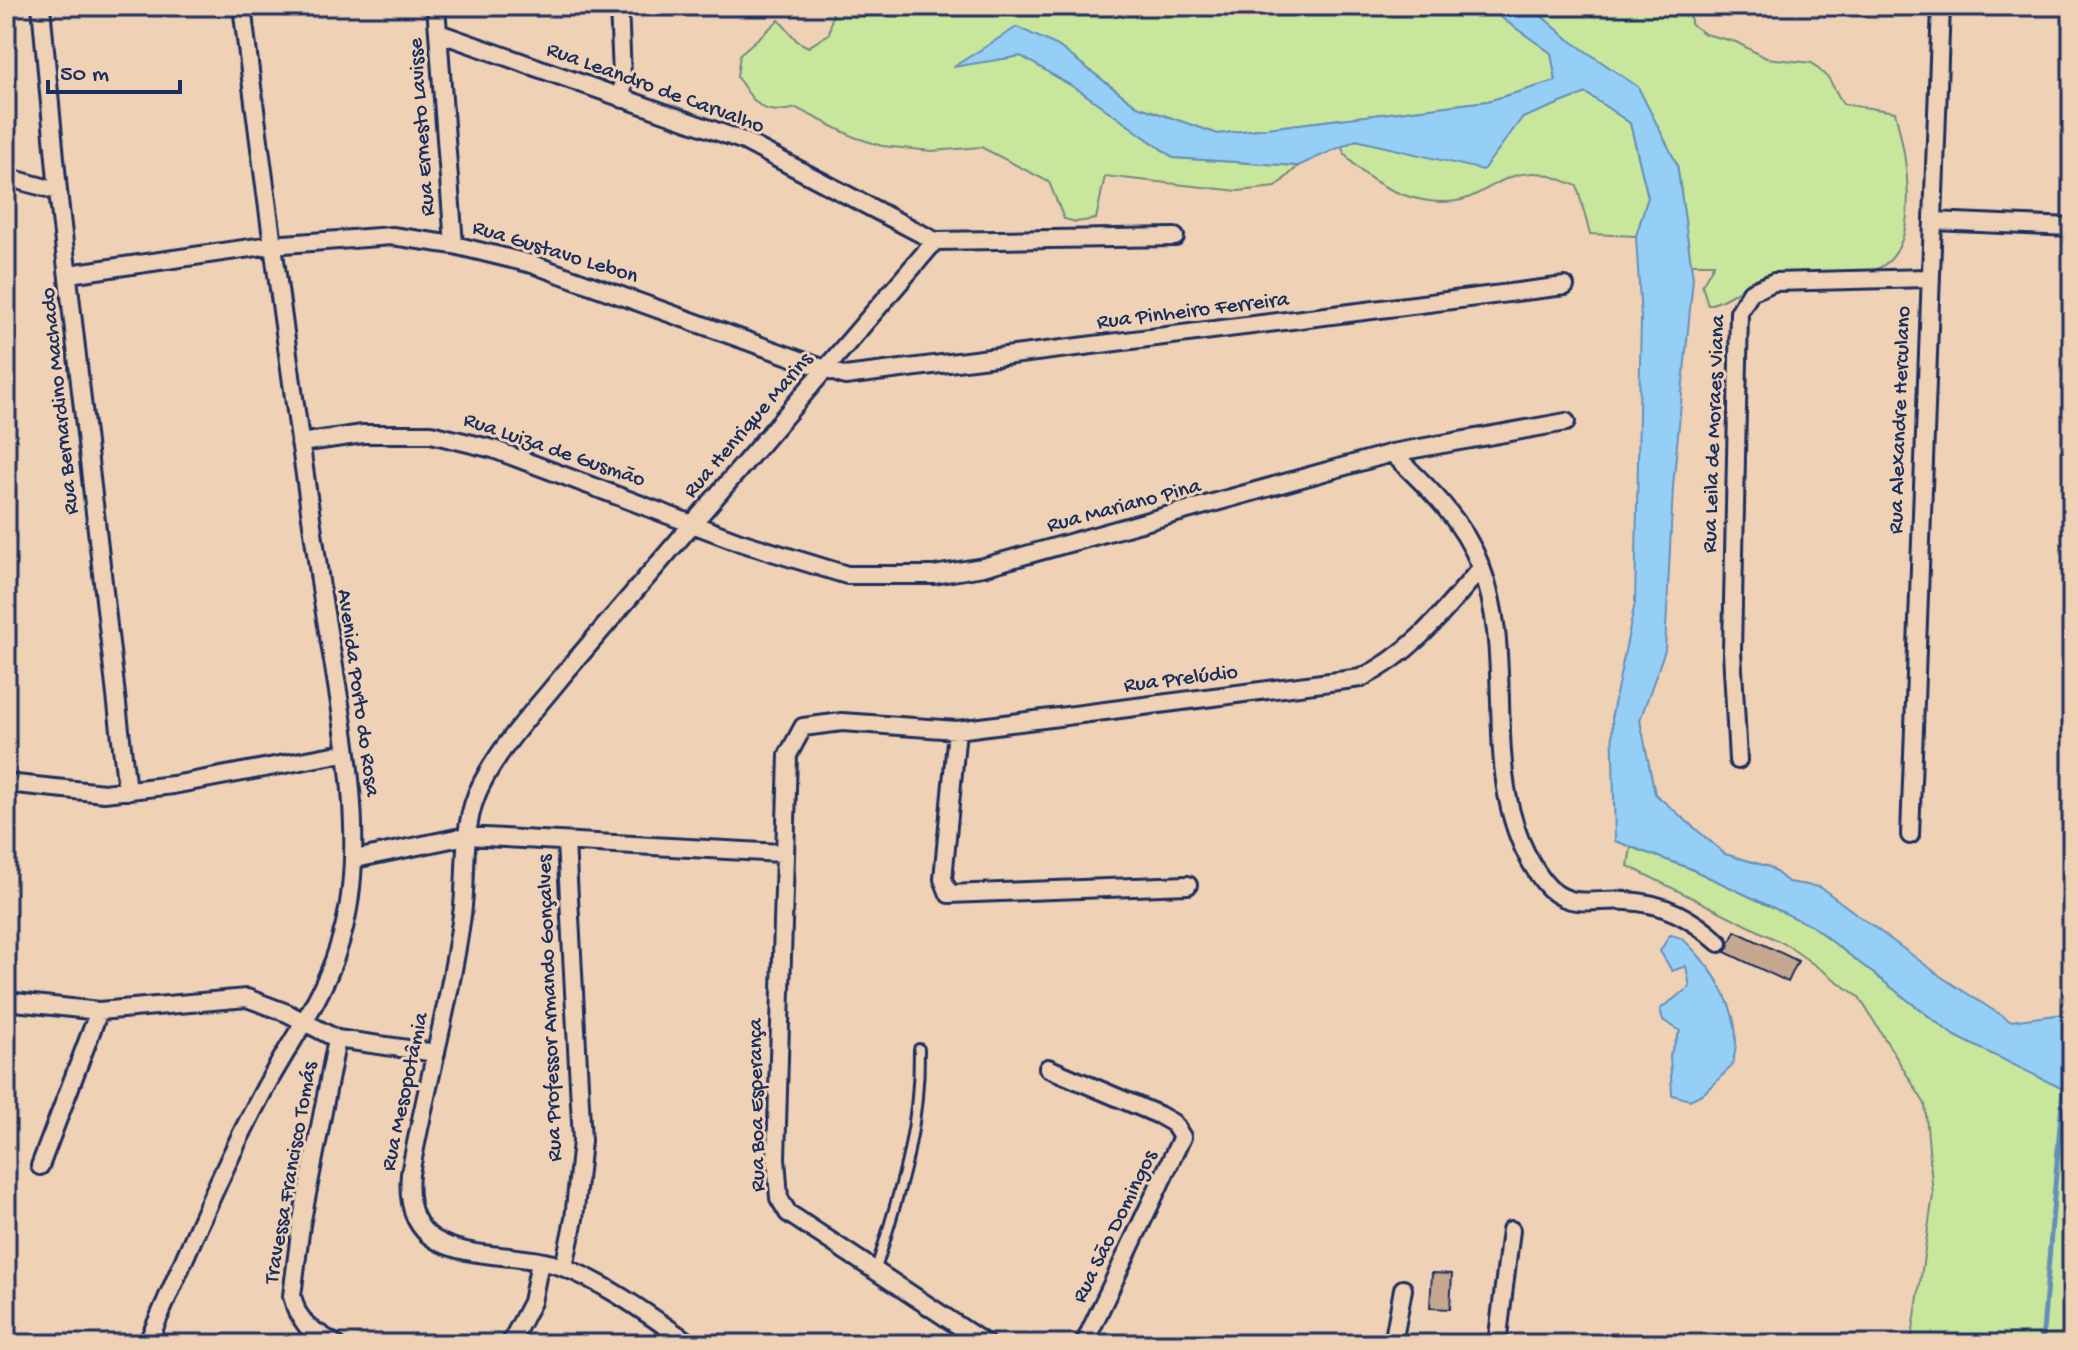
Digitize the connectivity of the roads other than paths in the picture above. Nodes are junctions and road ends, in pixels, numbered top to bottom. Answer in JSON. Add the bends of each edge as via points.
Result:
{"nodes":[{"id":1,"x":41,"y":6,"type":"edge"},
{"id":2,"x":242,"y":6,"type":"edge"},
{"id":3,"x":436,"y":6,"type":"edge"},
{"id":4,"x":619,"y":6,"type":"edge"},
{"id":5,"x":1941,"y":6,"type":"edge"},
{"id":6,"x":439,"y":33,"type":"junction"},
{"id":7,"x":623,"y":99,"type":"junction"},
{"id":8,"x":6,"y":177,"type":"edge"},
{"id":9,"x":58,"y":191,"type":"junction"},
{"id":10,"x":1933,"y":221,"type":"junction"},
{"id":11,"x":2072,"y":227,"type":"edge"},
{"id":12,"x":1175,"y":237,"type":"dead end"},
{"id":13,"x":935,"y":241,"type":"junction"},
{"id":14,"x":271,"y":245,"type":"junction"},
{"id":15,"x":454,"y":245,"type":"junction"},
{"id":16,"x":69,"y":274,"type":"junction"},
{"id":17,"x":1928,"y":278,"type":"junction"},
{"id":18,"x":1565,"y":286,"type":"dead end"},
{"id":19,"x":827,"y":370,"type":"junction"},
{"id":20,"x":1566,"y":422,"type":"dead end"},
{"id":21,"x":300,"y":443,"type":"junction"},
{"id":22,"x":1392,"y":453,"type":"junction"},
{"id":23,"x":695,"y":522,"type":"junction"},
{"id":24,"x":1481,"y":568,"type":"junction"},
{"id":25,"x":842,"y":722,"type":"joint"},
{"id":26,"x":957,"y":730,"type":"junction"},
{"id":27,"x":344,"y":753,"type":"junction"},
{"id":28,"x":1738,"y":760,"type":"dead end"},
{"id":29,"x":6,"y":783,"type":"edge"},
{"id":30,"x":127,"y":791,"type":"junction"},
{"id":31,"x":1910,"y":835,"type":"dead end"},
{"id":32,"x":466,"y":836,"type":"junction"},
{"id":33,"x":566,"y":842,"type":"junction"},
{"id":34,"x":782,"y":853,"type":"junction"},
{"id":35,"x":355,"y":859,"type":"junction"},
{"id":36,"x":1188,"y":885,"type":"dead end"},
{"id":37,"x":1719,"y":943,"type":"dead end"},
{"id":38,"x":6,"y":1001,"type":"edge"},
{"id":39,"x":99,"y":1011,"type":"junction"},
{"id":40,"x":305,"y":1025,"type":"junction"},
{"id":41,"x":337,"y":1039,"type":"junction"},
{"id":42,"x":919,"y":1049,"type":"dead end"},
{"id":43,"x":436,"y":1053,"type":"junction"},
{"id":44,"x":1048,"y":1068,"type":"dead end"},
{"id":45,"x":40,"y":1166,"type":"dead end"},
{"id":46,"x":1511,"y":1230,"type":"dead end"},
{"id":47,"x":540,"y":1262,"type":"junction"},
{"id":48,"x":564,"y":1267,"type":"junction"},
{"id":49,"x":876,"y":1269,"type":"junction"},
{"id":50,"x":1403,"y":1289,"type":"dead end"},
{"id":51,"x":147,"y":1344,"type":"edge"},
{"id":52,"x":335,"y":1344,"type":"edge"},
{"id":53,"x":510,"y":1344,"type":"edge"},
{"id":54,"x":691,"y":1344,"type":"edge"},
{"id":55,"x":986,"y":1344,"type":"edge"},
{"id":56,"x":1084,"y":1344,"type":"edge"},
{"id":57,"x":1393,"y":1344,"type":"edge"},
{"id":58,"x":1497,"y":1344,"type":"edge"}],
"edges":[{"from":1,"to":9,"type":"street","name":"Rua Bernardino Machado"},
{"from":2,"to":14,"type":"street","name":"Avenida Porto do Rosa"},
{"from":3,"to":6,"type":"street","name":"Rua Ernesto Lavisse"},
{"from":4,"to":7,"type":"street"},
{"from":5,"to":10,"type":"street","name":"Rua Alexandre Herculano"},
{"from":6,"to":7,"type":"street","name":"Rua Leandro de Carvalho"},
{"from":6,"to":15,"type":"street","name":"Rua Ernesto Lavisse"},
{"from":7,"to":13,"type":"street","name":"Rua Leandro de Carvalho","via":[[744,141]]},
{"from":8,"to":9,"type":"street"},
{"from":9,"to":16,"type":"street","name":"Rua Bernardino Machado"},
{"from":10,"to":11,"type":"street"},
{"from":10,"to":17,"type":"street","name":"Rua Alexandre Herculano"},
{"from":12,"to":13,"type":"street"},
{"from":13,"to":19,"type":"street","name":"Rua Henrique Marins"},
{"from":14,"to":15,"type":"street","name":"Rua Gustavo Lebon","via":[[392,236]]},
{"from":14,"to":16,"type":"street","name":"Rua Gustavo Lebon"},
{"from":14,"to":21,"type":"street","name":"Avenida Porto do Rosa"},
{"from":15,"to":19,"type":"street","name":"Rua Gustavo Lebon","via":[[532,264]]},
{"from":16,"to":30,"type":"street","name":"Rua Bernardino Machado"},
{"from":17,"to":28,"type":"street","name":"Rua Leila de Moraes Viana","via":[[1774,282],[1751,292],[1739,312],[1731,662]]},
{"from":17,"to":31,"type":"street","name":"Rua Alexandre Herculano"},
{"from":18,"to":19,"type":"street","name":"Rua Pinheiro Ferreira","via":[[866,376]]},
{"from":19,"to":23,"type":"street","name":"Rua Henrique Marins"},
{"from":20,"to":22,"type":"street","name":"Rua Mariano Pina"},
{"from":21,"to":23,"type":"street","name":"Rua Luiza de Gusmão","via":[[363,434],[431,434],[493,449]]},
{"from":21,"to":27,"type":"street","name":"Avenida Porto do Rosa"},
{"from":22,"to":23,"type":"street","name":"Rua Mariano Pina","via":[[1037,553],[934,575],[847,575],[740,542]]},
{"from":22,"to":24,"type":"street","via":[[1455,519]]},
{"from":23,"to":32,"type":"street","name":"Rua Henrique Marins","via":[[504,749],[482,783]]},
{"from":24,"to":26,"type":"street","name":"Rua Prelúdio","via":[[1417,643],[1361,678]]},
{"from":24,"to":37,"type":"street","via":[[1492,613],[1507,800],[1541,878],[1574,903],[1625,901],[1684,915]]},
{"from":25,"to":26,"type":"street","name":"Rua Prelúdio"},
{"from":25,"to":34,"type":"street","name":"Rua Boa Esperança","via":[[810,724],[793,740]]},
{"from":26,"to":36,"type":"street","via":[[943,879],[949,894]]},
{"from":27,"to":30,"type":"street"},
{"from":27,"to":35,"type":"street","name":"Avenida Porto do Rosa"},
{"from":29,"to":30,"type":"street"},
{"from":32,"to":33,"type":"street"},
{"from":32,"to":35,"type":"street"},
{"from":32,"to":43,"type":"street","name":"Rua Mesopotâmia","via":[[463,913]]},
{"from":33,"to":34,"type":"street"},
{"from":33,"to":48,"type":"street","name":"Rua Professor Armando Gonçalves","via":[[582,1141]]},
{"from":34,"to":49,"type":"street","name":"Rua Boa Esperança","via":[[779,1198],[796,1220]]},
{"from":35,"to":40,"type":"street","name":"Avenida Porto do Rosa","via":[[344,930]]},
{"from":38,"to":39,"type":"street"},
{"from":39,"to":40,"type":"street","via":[[247,998]]},
{"from":39,"to":45,"type":"street"},
{"from":40,"to":41,"type":"street"},
{"from":40,"to":51,"type":"street","name":"Avenida Porto do Rosa","via":[[265,1088]]},
{"from":41,"to":43,"type":"street"},
{"from":41,"to":52,"type":"street","name":"Travessa Francisco Tomás","via":[[292,1296],[307,1326]]},
{"from":42,"to":49,"type":"lane","via":[[920,1100],[906,1174]]},
{"from":43,"to":47,"type":"street","name":"Rua Mesopotâmia","via":[[410,1174],[413,1217],[428,1235],[446,1245]]},
{"from":44,"to":56,"type":"street","name":"Rua São Domingos","via":[[1159,1115],[1182,1137]]},
{"from":46,"to":58,"type":"street"},
{"from":47,"to":48,"type":"street","name":"Rua Mesopotâmia"},
{"from":47,"to":53,"type":"street","via":[[532,1302]]},
{"from":48,"to":54,"type":"street","name":"Rua Mesopotâmia","via":[[624,1298]]},
{"from":49,"to":55,"type":"street","name":"Rua Boa Esperança"},
{"from":50,"to":57,"type":"street"}]}
